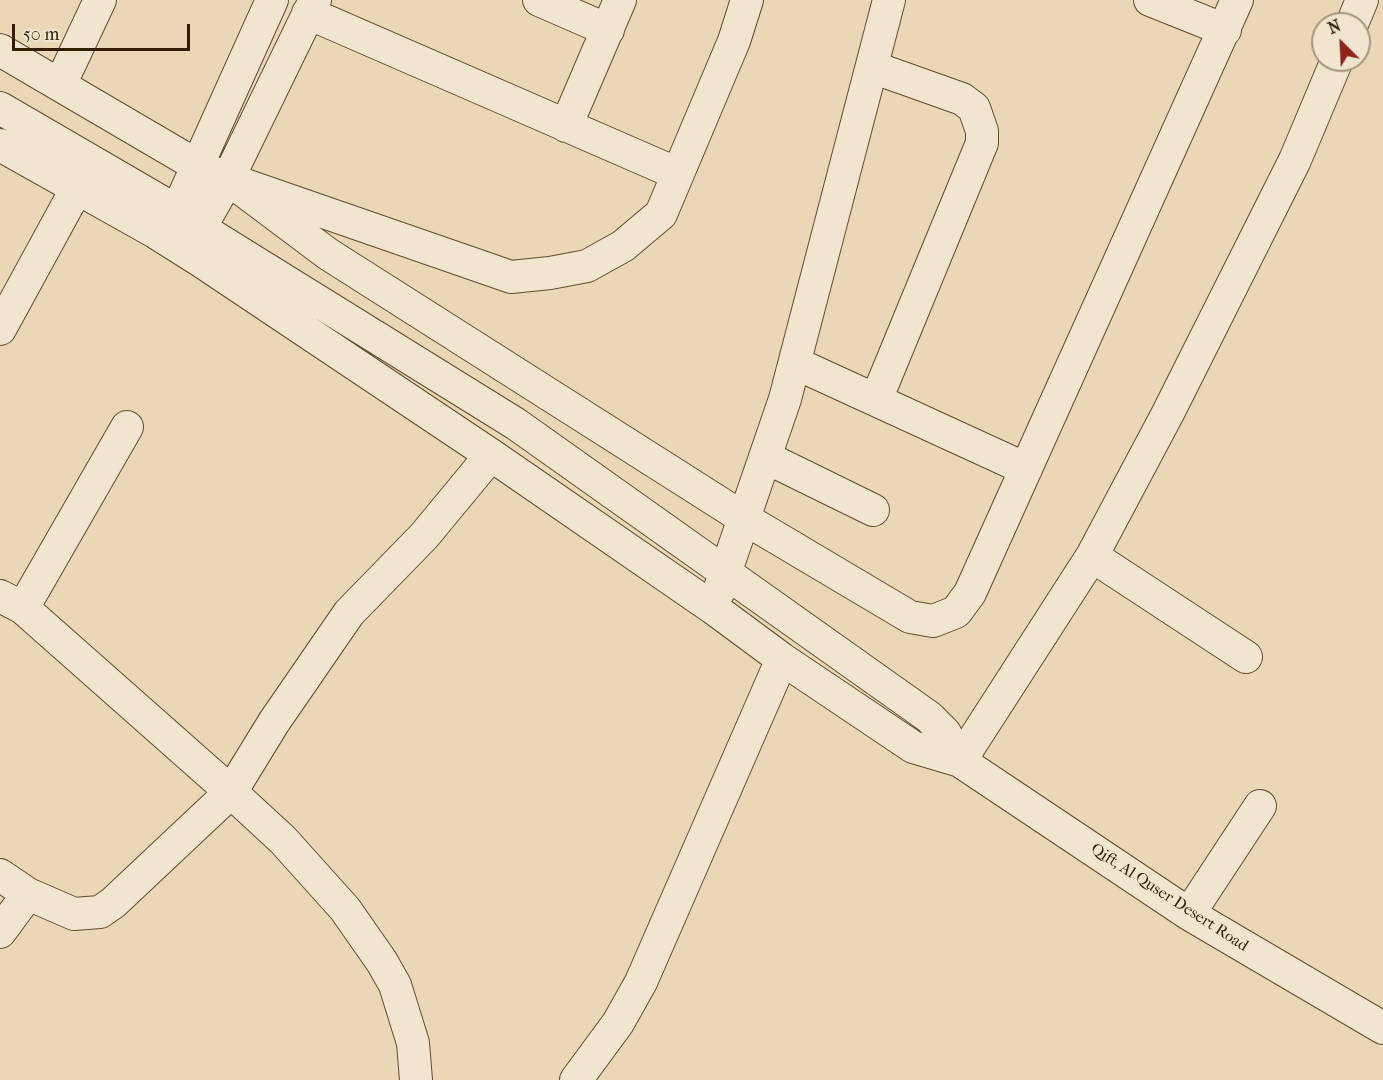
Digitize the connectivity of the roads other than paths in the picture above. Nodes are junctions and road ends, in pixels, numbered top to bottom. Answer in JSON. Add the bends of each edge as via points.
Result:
{"nodes":[{"id":1,"x":100,"y":0,"type":"edge"},
{"id":2,"x":272,"y":0,"type":"edge"},
{"id":3,"x":539,"y":0,"type":"edge"},
{"id":4,"x":620,"y":0,"type":"edge"},
{"id":5,"x":747,"y":0,"type":"edge"},
{"id":6,"x":889,"y":0,"type":"edge"},
{"id":7,"x":1150,"y":0,"type":"edge"},
{"id":8,"x":1237,"y":0,"type":"edge"},
{"id":9,"x":311,"y":6,"type":"edge"},
{"id":10,"x":608,"y":30,"type":"junction"},
{"id":11,"x":1225,"y":30,"type":"junction"},
{"id":12,"x":0,"y":50,"type":"edge"},
{"id":13,"x":872,"y":67,"type":"junction"},
{"id":14,"x":1332,"y":72,"type":"edge"},
{"id":15,"x":60,"y":85,"type":"junction"},
{"id":16,"x":0,"y":108,"type":"edge"},
{"id":17,"x":566,"y":126,"type":"junction"},
{"id":18,"x":0,"y":145,"type":"edge"},
{"id":19,"x":198,"y":166,"type":"junction"},
{"id":20,"x":678,"y":174,"type":"junction"},
{"id":21,"x":228,"y":178,"type":"junction"},
{"id":22,"x":76,"y":188,"type":"junction"},
{"id":23,"x":189,"y":220,"type":"junction"},
{"id":24,"x":0,"y":329,"type":"edge"},
{"id":25,"x":795,"y":363,"type":"junction"},
{"id":26,"x":876,"y":400,"type":"junction"},
{"id":27,"x":127,"y":427,"type":"dead end"},
{"id":28,"x":491,"y":455,"type":"junction"},
{"id":29,"x":765,"y":457,"type":"junction"},
{"id":30,"x":1026,"y":469,"type":"junction"},
{"id":31,"x":873,"y":510,"type":"dead end"},
{"id":32,"x":745,"y":519,"type":"junction"},
{"id":33,"x":1092,"y":556,"type":"junction"},
{"id":34,"x":726,"y":573,"type":"junction"},
{"id":35,"x":12,"y":602,"type":"edge"},
{"id":36,"x":713,"y":609,"type":"junction"},
{"id":37,"x":1246,"y":657,"type":"dead end"},
{"id":38,"x":782,"y":659,"type":"junction"},
{"id":39,"x":960,"y":761,"type":"junction"},
{"id":40,"x":231,"y":792,"type":"junction"},
{"id":41,"x":1260,"y":806,"type":"dead end"},
{"id":42,"x":0,"y":875,"type":"edge"},
{"id":43,"x":28,"y":894,"type":"junction"},
{"id":44,"x":1189,"y":914,"type":"junction"},
{"id":45,"x":0,"y":932,"type":"edge"},
{"id":46,"x":1383,"y":1028,"type":"edge"},
{"id":47,"x":416,"y":1080,"type":"edge"},
{"id":48,"x":576,"y":1080,"type":"edge"}],
"edges":[{"from":1,"to":15,"type":"street"},
{"from":2,"to":19,"type":"street"},
{"from":3,"to":10,"type":"street"},
{"from":4,"to":10,"type":"street"},
{"from":5,"to":20,"type":"street","via":[[734,41]]},
{"from":6,"to":13,"type":"street"},
{"from":7,"to":11,"type":"street"},
{"from":8,"to":11,"type":"street"},
{"from":9,"to":17,"type":"street"},
{"from":9,"to":21,"type":"street"},
{"from":10,"to":17,"type":"street"},
{"from":11,"to":30,"type":"street"},
{"from":12,"to":15,"type":"street"},
{"from":13,"to":25,"type":"street"},
{"from":13,"to":26,"type":"street","via":[[962,99],[974,108],[982,132],[982,143]]},
{"from":14,"to":33,"type":"street","via":[[1295,160]]},
{"from":15,"to":19,"type":"street"},
{"from":16,"to":23,"type":"street"},
{"from":17,"to":20,"type":"street"},
{"from":18,"to":22,"type":"street"},
{"from":19,"to":21,"type":"street"},
{"from":19,"to":23,"type":"street"},
{"from":20,"to":21,"type":"street","via":[[661,214],[623,246],[587,266],[511,277]]},
{"from":21,"to":23,"type":"street"},
{"from":21,"to":32,"type":"street","via":[[328,254]]},
{"from":22,"to":24,"type":"street"},
{"from":22,"to":28,"type":"street","via":[[201,261]]},
{"from":23,"to":34,"type":"street","via":[[516,424]]},
{"from":25,"to":26,"type":"street"},
{"from":25,"to":29,"type":"street"},
{"from":26,"to":30,"type":"street"},
{"from":27,"to":35,"type":"street"},
{"from":28,"to":36,"type":"street"},
{"from":28,"to":40,"type":"street","via":[[424,536],[349,613]]},
{"from":29,"to":31,"type":"street"},
{"from":29,"to":32,"type":"street"},
{"from":30,"to":32,"type":"street","via":[[970,594],[956,612],[933,621],[910,617]]},
{"from":32,"to":34,"type":"street"},
{"from":33,"to":37,"type":"street"},
{"from":33,"to":39,"type":"street"},
{"from":34,"to":36,"type":"street"},
{"from":34,"to":39,"type":"street","via":[[929,717],[945,733]]},
{"from":35,"to":40,"type":"street"},
{"from":36,"to":38,"type":"street"},
{"from":38,"to":39,"type":"street","via":[[913,747]]},
{"from":38,"to":48,"type":"street","via":[[641,982],[618,1023]]},
{"from":39,"to":44,"type":"street","name":"Qift, Al Quser Desert Road"},
{"from":40,"to":43,"type":"street","via":[[100,912],[74,914]]},
{"from":40,"to":47,"type":"street","via":[[283,840],[345,909],[382,962],[395,985],[413,1043]]},
{"from":41,"to":44,"type":"street"},
{"from":42,"to":43,"type":"street"},
{"from":43,"to":45,"type":"street"},
{"from":44,"to":46,"type":"street","name":"Qift, Al Quser Desert Road"}]}
